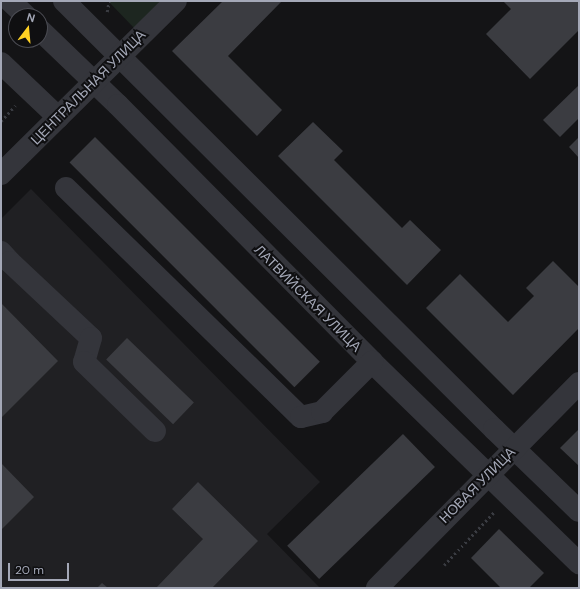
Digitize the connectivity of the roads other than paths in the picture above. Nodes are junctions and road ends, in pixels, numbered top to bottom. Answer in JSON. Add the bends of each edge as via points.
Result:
{"nodes":[{"id":1,"x":10,"y":1,"type":"edge"},
{"id":2,"x":64,"y":1,"type":"edge"},
{"id":3,"x":176,"y":1,"type":"edge"},
{"id":4,"x":17,"y":8,"type":"edge"},
{"id":5,"x":48,"y":38,"type":"edge"},
{"id":6,"x":119,"y":57,"type":"junction"},
{"id":7,"x":1,"y":63,"type":"edge"},
{"id":8,"x":93,"y":82,"type":"junction"},
{"id":9,"x":58,"y":117,"type":"junction"},
{"id":10,"x":1,"y":174,"type":"edge"},
{"id":11,"x":66,"y":188,"type":"dead end"},
{"id":12,"x":4,"y":261,"type":"edge"},
{"id":13,"x":372,"y":362,"type":"junction"},
{"id":14,"x":579,"y":383,"type":"edge"},
{"id":15,"x":155,"y":431,"type":"dead end"},
{"id":16,"x":514,"y":448,"type":"junction"},
{"id":17,"x":487,"y":475,"type":"junction"},
{"id":18,"x":579,"y":511,"type":"edge"},
{"id":19,"x":579,"y":563,"type":"edge"},
{"id":20,"x":377,"y":588,"type":"edge"}],
"edges":[{"from":1,"to":4,"type":"street"},
{"from":2,"to":6,"type":"street"},
{"from":3,"to":6,"type":"street","name":"ЦЕНТРАЛЬНАЯ УЛИЦА"},
{"from":5,"to":8,"type":"street","name":"ЛАТВИЙСКАЯ УЛИЦА"},
{"from":6,"to":8,"type":"street","name":"ЦЕНТРАЛЬНАЯ УЛИЦА"},
{"from":6,"to":16,"type":"street"},
{"from":7,"to":9,"type":"street"},
{"from":8,"to":9,"type":"street","name":"ЦЕНТРАЛЬНАЯ УЛИЦА"},
{"from":8,"to":13,"type":"street","name":"ЛАТВИЙСКАЯ УЛИЦА"},
{"from":9,"to":10,"type":"street","name":"ЦЕНТРАЛЬНАЯ УЛИЦА"},
{"from":11,"to":13,"type":"street","via":[[301,417],[322,412]]},
{"from":12,"to":15,"type":"street","via":[[91,338],[84,362]]},
{"from":13,"to":17,"type":"street","name":"ЛАТВИЙСКАЯ УЛИЦА"},
{"from":14,"to":16,"type":"street","name":"НОВАЯ УЛИЦА"},
{"from":16,"to":17,"type":"street","name":"НОВАЯ УЛИЦА"},
{"from":16,"to":18,"type":"street"},
{"from":17,"to":19,"type":"street","name":"ЛАТВИЙСКАЯ УЛИЦА"},
{"from":17,"to":20,"type":"street","name":"НОВАЯ УЛИЦА"}]}
